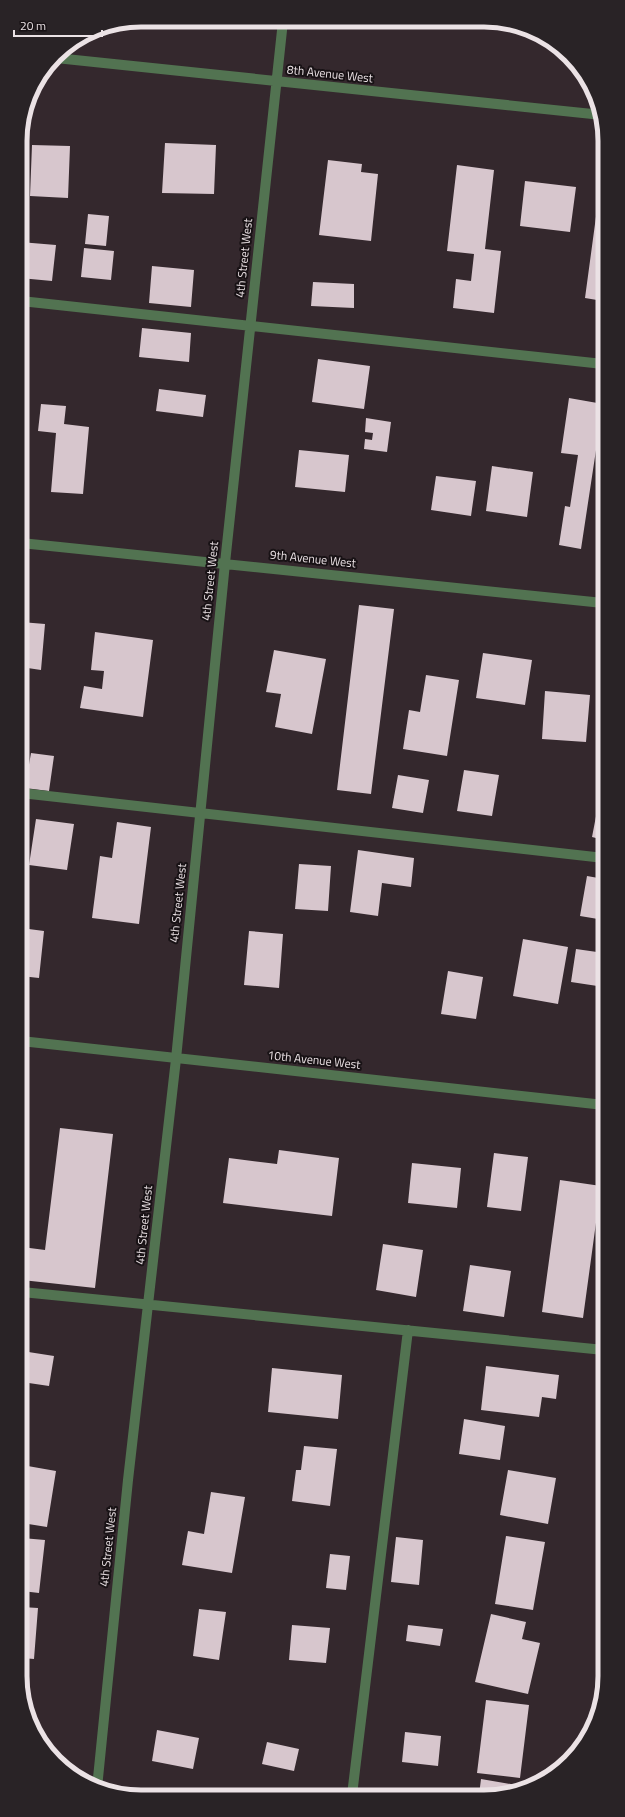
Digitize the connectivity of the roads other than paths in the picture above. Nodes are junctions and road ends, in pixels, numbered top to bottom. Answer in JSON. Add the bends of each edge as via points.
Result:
{"nodes":[{"id":1,"x":281,"y":27,"type":"edge"},
{"id":2,"x":62,"y":59,"type":"edge"},
{"id":3,"x":276,"y":81,"type":"junction"},
{"id":4,"x":595,"y":114,"type":"edge"},
{"id":5,"x":27,"y":302,"type":"edge"},
{"id":6,"x":250,"y":326,"type":"junction"},
{"id":7,"x":598,"y":363,"type":"edge"},
{"id":8,"x":27,"y":544,"type":"edge"},
{"id":9,"x":225,"y":563,"type":"junction"},
{"id":10,"x":598,"y":602,"type":"edge"},
{"id":11,"x":27,"y":794,"type":"edge"},
{"id":12,"x":200,"y":813,"type":"junction"},
{"id":13,"x":598,"y":857,"type":"edge"},
{"id":14,"x":27,"y":1042,"type":"edge"},
{"id":15,"x":176,"y":1059,"type":"junction"},
{"id":16,"x":598,"y":1104,"type":"edge"},
{"id":17,"x":27,"y":1292,"type":"edge"},
{"id":18,"x":148,"y":1304,"type":"junction"},
{"id":19,"x":408,"y":1330,"type":"junction"},
{"id":20,"x":598,"y":1349,"type":"edge"},
{"id":21,"x":98,"y":1781,"type":"edge"},
{"id":22,"x":353,"y":1790,"type":"edge"}],
"edges":[{"from":1,"to":3,"type":"street","name":"4th Street West"},
{"from":2,"to":3,"type":"street","name":"8th Avenue West"},
{"from":3,"to":4,"type":"street","name":"8th Avenue West"},
{"from":3,"to":6,"type":"street","name":"4th Street West"},
{"from":5,"to":6,"type":"street"},
{"from":6,"to":7,"type":"street"},
{"from":6,"to":9,"type":"street","name":"4th Street West"},
{"from":8,"to":9,"type":"street","name":"9th Avenue West"},
{"from":9,"to":10,"type":"street","name":"9th Avenue West"},
{"from":9,"to":12,"type":"street","name":"4th Street West"},
{"from":11,"to":12,"type":"street"},
{"from":12,"to":13,"type":"street"},
{"from":12,"to":15,"type":"street","name":"4th Street West"},
{"from":14,"to":15,"type":"street","name":"10th Avenue West"},
{"from":15,"to":16,"type":"street","name":"10th Avenue West"},
{"from":15,"to":18,"type":"street","name":"4th Street West"},
{"from":17,"to":18,"type":"street"},
{"from":18,"to":19,"type":"street"},
{"from":18,"to":21,"type":"street","name":"4th Street West"},
{"from":19,"to":20,"type":"street"},
{"from":19,"to":22,"type":"street"}]}
